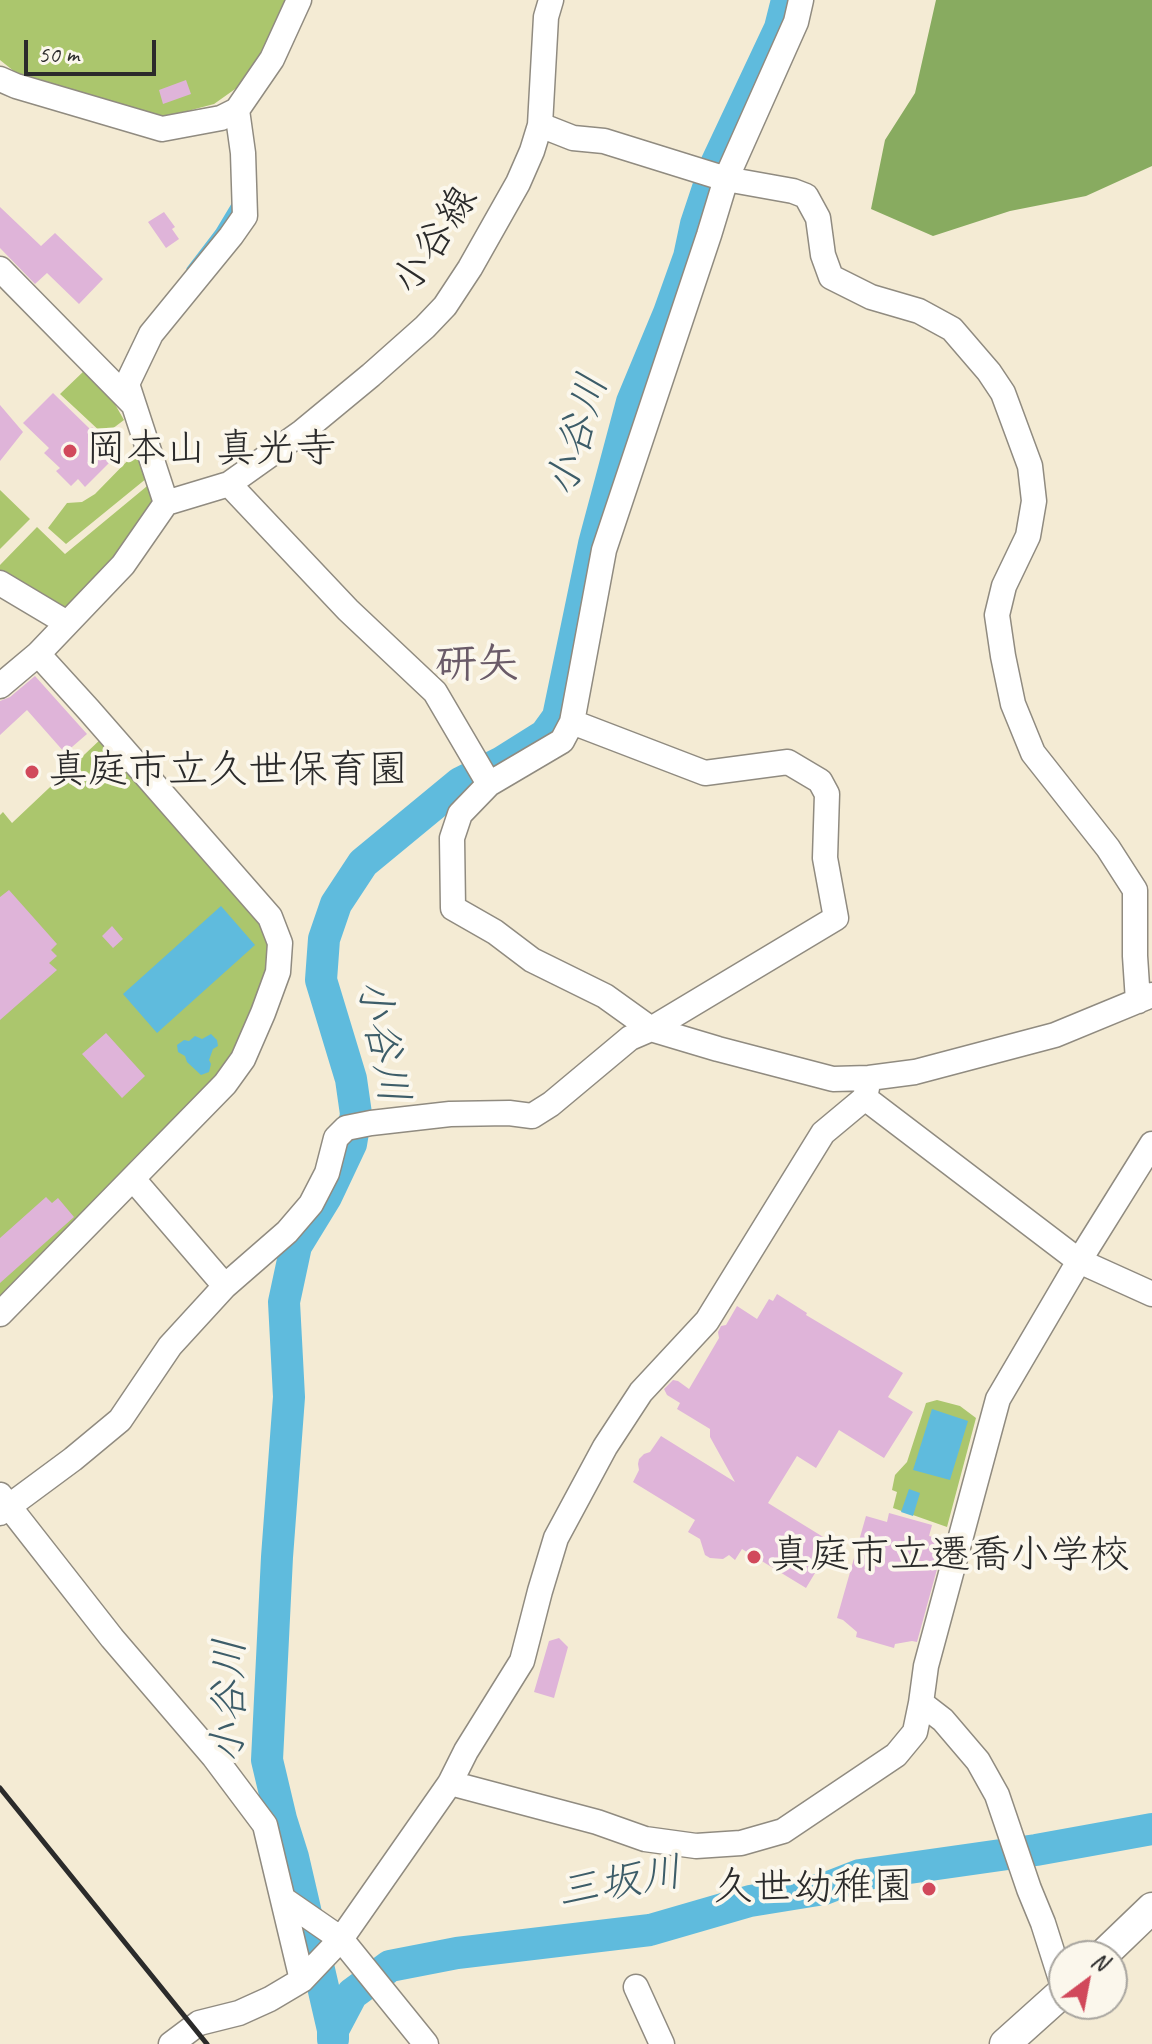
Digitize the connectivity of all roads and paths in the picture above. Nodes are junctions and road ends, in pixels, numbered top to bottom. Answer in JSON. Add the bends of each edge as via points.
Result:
{"nodes":[{"id":1,"x":299,"y":0,"type":"edge"},
{"id":2,"x":551,"y":0,"type":"edge"},
{"id":3,"x":801,"y":0,"type":"edge"},
{"id":4,"x":0,"y":79,"type":"edge"},
{"id":5,"x":237,"y":110,"type":"junction"},
{"id":6,"x":540,"y":125,"type":"junction"},
{"id":7,"x":726,"y":179,"type":"junction"},
{"id":8,"x":0,"y":269,"type":"edge"},
{"id":9,"x":133,"y":404,"type":"junction"},
{"id":10,"x":229,"y":484,"type":"junction"},
{"id":11,"x":166,"y":503,"type":"junction"},
{"id":12,"x":0,"y":583,"type":"edge"},
{"id":13,"x":67,"y":623,"type":"junction"},
{"id":14,"x":38,"y":654,"type":"junction"},
{"id":15,"x":0,"y":686,"type":"edge"},
{"id":16,"x":572,"y":722,"type":"junction"},
{"id":17,"x":489,"y":784,"type":"junction"},
{"id":18,"x":1145,"y":998,"type":"edge"},
{"id":19,"x":651,"y":1029,"type":"junction"},
{"id":20,"x":867,"y":1088,"type":"junction"},
{"id":21,"x":1152,"y":1144,"type":"edge"},
{"id":22,"x":133,"y":1179,"type":"junction"},
{"id":23,"x":1079,"y":1261,"type":"junction"},
{"id":24,"x":225,"y":1286,"type":"junction"},
{"id":25,"x":1152,"y":1294,"type":"edge"},
{"id":26,"x":0,"y":1314,"type":"edge"},
{"id":27,"x":3,"y":1504,"type":"edge"},
{"id":28,"x":921,"y":1703,"type":"junction"},
{"id":29,"x":450,"y":1783,"type":"junction"},
{"id":30,"x":283,"y":1899,"type":"junction"},
{"id":31,"x":1152,"y":1908,"type":"edge"},
{"id":32,"x":341,"y":1939,"type":"junction"},
{"id":33,"x":1048,"y":1940,"type":"edge"},
{"id":34,"x":1119,"y":1940,"type":"edge"},
{"id":35,"x":302,"y":1980,"type":"junction"},
{"id":36,"x":636,"y":1987,"type":"dead end"},
{"id":37,"x":1048,"y":2005,"type":"edge"},
{"id":38,"x":171,"y":2044,"type":"edge"},
{"id":39,"x":426,"y":2044,"type":"edge"},
{"id":40,"x":662,"y":2044,"type":"edge"},
{"id":41,"x":1005,"y":2044,"type":"edge"}],
"edges":[{"from":1,"to":5,"type":"street","via":[[272,59]]},
{"from":2,"to":6,"type":"street","name":"小谷線"},
{"from":3,"to":7,"type":"street"},
{"from":4,"to":5,"type":"street","via":[[162,129]]},
{"from":5,"to":9,"type":"street","via":[[245,216],[151,334],[127,384]]},
{"from":6,"to":7,"type":"street"},
{"from":6,"to":10,"type":"street","name":"小谷線","via":[[518,183],[445,306],[302,432]]},
{"from":7,"to":16,"type":"street","via":[[604,550]]},
{"from":7,"to":18,"type":"street","via":[[806,196],[818,218],[831,277],[952,329],[1003,393],[1030,466],[1034,501],[1028,536],[1004,586],[997,615],[1013,704],[1033,753],[1135,890],[1135,956]]},
{"from":8,"to":9,"type":"street"},
{"from":9,"to":11,"type":"street"},
{"from":10,"to":11,"type":"street","name":"小谷線"},
{"from":10,"to":17,"type":"street","via":[[348,610],[435,692]]},
{"from":11,"to":13,"type":"street","via":[[123,565]]},
{"from":12,"to":13,"type":"street"},
{"from":13,"to":14,"type":"street"},
{"from":14,"to":15,"type":"street"},
{"from":14,"to":22,"type":"street","via":[[270,917],[280,943],[278,972],[243,1059]]},
{"from":16,"to":17,"type":"street","via":[[562,741]]},
{"from":16,"to":19,"type":"street","via":[[705,773],[788,762],[820,781],[827,794],[825,858],[836,918]]},
{"from":17,"to":19,"type":"street","via":[[460,814],[452,838],[453,908],[532,960],[605,996]]},
{"from":18,"to":20,"type":"street","via":[[1055,1035]]},
{"from":19,"to":20,"type":"street"},
{"from":19,"to":24,"type":"street","via":[[630,1038],[532,1116],[450,1114],[346,1128],[336,1138],[311,1204]]},
{"from":20,"to":23,"type":"street"},
{"from":20,"to":29,"type":"street","via":[[823,1133],[707,1321],[641,1392],[605,1447],[556,1538],[522,1661]]},
{"from":21,"to":23,"type":"street"},
{"from":22,"to":24,"type":"street"},
{"from":22,"to":26,"type":"street"},
{"from":23,"to":25,"type":"street"},
{"from":23,"to":28,"type":"street","via":[[998,1399],[926,1666]]},
{"from":24,"to":27,"type":"street","via":[[170,1346],[120,1420],[73,1459]]},
{"from":27,"to":30,"type":"street","via":[[265,1825]]},
{"from":28,"to":29,"type":"street","via":[[915,1732],[896,1755],[783,1831],[741,1843],[696,1846],[645,1839]]},
{"from":28,"to":33,"type":"street","via":[[978,1761],[997,1795]]},
{"from":29,"to":32,"type":"street"},
{"from":30,"to":32,"type":"street"},
{"from":30,"to":35,"type":"street"},
{"from":31,"to":34,"type":"main road"},
{"from":32,"to":35,"type":"street"},
{"from":32,"to":39,"type":"street"},
{"from":35,"to":38,"type":"street","via":[[239,2013],[199,2023]]},
{"from":36,"to":40,"type":"street"},
{"from":37,"to":41,"type":"main road"}]}
